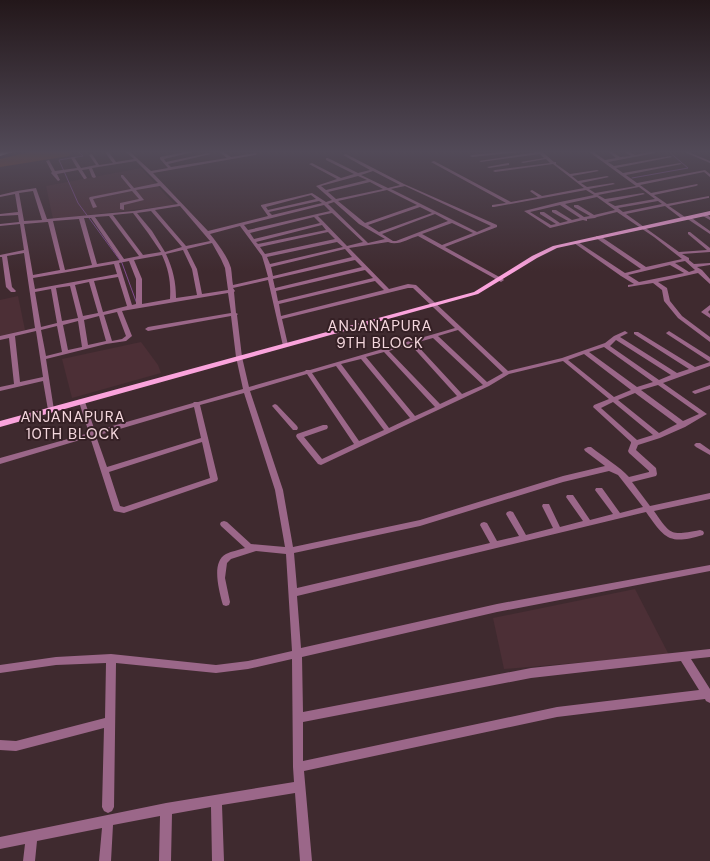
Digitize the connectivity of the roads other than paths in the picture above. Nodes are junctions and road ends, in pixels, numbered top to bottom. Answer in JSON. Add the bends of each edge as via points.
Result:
{"nodes":[{"id":1,"x":22,"y":191,"type":"edge"},
{"id":2,"x":36,"y":191,"type":"edge"},
{"id":3,"x":124,"y":191,"type":"edge"},
{"id":4,"x":136,"y":191,"type":"edge"},
{"id":5,"x":168,"y":191,"type":"edge"},
{"id":6,"x":328,"y":191,"type":"edge"},
{"id":7,"x":382,"y":191,"type":"edge"},
{"id":8,"x":390,"y":191,"type":"edge"},
{"id":9,"x":417,"y":191,"type":"edge"},
{"id":10,"x":488,"y":191,"type":"edge"},
{"id":11,"x":532,"y":191,"type":"dead end"},
{"id":12,"x":572,"y":191,"type":"edge"},
{"id":13,"x":591,"y":191,"type":"edge"},
{"id":14,"x":612,"y":191,"type":"edge"},
{"id":15,"x":646,"y":191,"type":"edge"},
{"id":16,"x":664,"y":191,"type":"edge"},
{"id":17,"x":17,"y":192,"type":"junction"},
{"id":18,"x":324,"y":192,"type":"joint"},
{"id":19,"x":643,"y":194,"type":"dead end"},
{"id":20,"x":650,"y":194,"type":"junction"},
{"id":21,"x":553,"y":195,"type":"junction"},
{"id":22,"x":596,"y":195,"type":"junction"},
{"id":23,"x":0,"y":196,"type":"edge"},
{"id":24,"x":539,"y":197,"type":"junction"},
{"id":25,"x":708,"y":197,"type":"dead end"},
{"id":26,"x":658,"y":200,"type":"junction"},
{"id":27,"x":335,"y":201,"type":"junction"},
{"id":28,"x":604,"y":201,"type":"junction"},
{"id":29,"x":561,"y":202,"type":"junction"},
{"id":30,"x":325,"y":203,"type":"junction"},
{"id":31,"x":510,"y":203,"type":"junction"},
{"id":32,"x":547,"y":204,"type":"dead end"},
{"id":33,"x":666,"y":205,"type":"junction"},
{"id":34,"x":181,"y":206,"type":"junction"},
{"id":35,"x":419,"y":206,"type":"junction"},
{"id":36,"x":494,"y":206,"type":"dead end"},
{"id":37,"x":576,"y":206,"type":"dead end"},
{"id":38,"x":95,"y":207,"type":"dead end"},
{"id":39,"x":617,"y":208,"type":"junction"},
{"id":40,"x":122,"y":209,"type":"dead end"},
{"id":41,"x":153,"y":210,"type":"junction"},
{"id":42,"x":554,"y":211,"type":"dead end"},
{"id":43,"x":134,"y":212,"type":"junction"},
{"id":44,"x":334,"y":212,"type":"junction"},
{"id":45,"x":21,"y":213,"type":"junction"},
{"id":46,"x":435,"y":213,"type":"junction"},
{"id":47,"x":542,"y":213,"type":"dead end"},
{"id":48,"x":624,"y":213,"type":"junction"},
{"id":49,"x":706,"y":213,"type":"edge"},
{"id":50,"x":0,"y":215,"type":"edge"},
{"id":51,"x":111,"y":215,"type":"junction"},
{"id":52,"x":92,"y":216,"type":"junction"},
{"id":53,"x":315,"y":216,"type":"junction"},
{"id":54,"x":81,"y":217,"type":"junction"},
{"id":55,"x":271,"y":217,"type":"junction"},
{"id":56,"x":595,"y":217,"type":"junction"},
{"id":57,"x":686,"y":218,"type":"junction"},
{"id":58,"x":710,"y":219,"type":"edge"},
{"id":59,"x":585,"y":220,"type":"junction"},
{"id":60,"x":48,"y":221,"type":"junction"},
{"id":61,"x":452,"y":221,"type":"junction"},
{"id":62,"x":572,"y":222,"type":"junction"},
{"id":63,"x":22,"y":223,"type":"junction"},
{"id":64,"x":241,"y":224,"type":"junction"},
{"id":65,"x":322,"y":224,"type":"junction"},
{"id":66,"x":0,"y":225,"type":"edge"},
{"id":67,"x":364,"y":225,"type":"junction"},
{"id":68,"x":560,"y":225,"type":"junction"},
{"id":69,"x":644,"y":226,"type":"junction"},
{"id":70,"x":329,"y":231,"type":"junction"},
{"id":71,"x":247,"y":232,"type":"junction"},
{"id":72,"x":207,"y":233,"type":"junction"},
{"id":73,"x":476,"y":233,"type":"junction"},
{"id":74,"x":690,"y":233,"type":"dead end"},
{"id":75,"x":710,"y":233,"type":"edge"},
{"id":76,"x":378,"y":234,"type":"junction"},
{"id":77,"x":418,"y":234,"type":"junction"},
{"id":78,"x":598,"y":237,"type":"junction"},
{"id":79,"x":338,"y":240,"type":"junction"},
{"id":80,"x":389,"y":240,"type":"junction"},
{"id":81,"x":214,"y":241,"type":"junction"},
{"id":82,"x":576,"y":242,"type":"junction"},
{"id":83,"x":255,"y":243,"type":"junction"},
{"id":84,"x":364,"y":245,"type":"junction"},
{"id":85,"x":442,"y":247,"type":"junction"},
{"id":86,"x":186,"y":248,"type":"junction"},
{"id":87,"x":346,"y":249,"type":"junction"},
{"id":88,"x":710,"y":250,"type":"edge"},
{"id":89,"x":27,"y":251,"type":"junction"},
{"id":90,"x":165,"y":253,"type":"junction"},
{"id":91,"x":680,"y":253,"type":"junction"},
{"id":92,"x":2,"y":256,"type":"edge"},
{"id":93,"x":141,"y":256,"type":"junction"},
{"id":94,"x":264,"y":256,"type":"junction"},
{"id":95,"x":356,"y":258,"type":"junction"},
{"id":96,"x":131,"y":259,"type":"junction"},
{"id":97,"x":687,"y":259,"type":"junction"},
{"id":98,"x":123,"y":260,"type":"junction"},
{"id":99,"x":116,"y":262,"type":"junction"},
{"id":100,"x":671,"y":263,"type":"junction"},
{"id":101,"x":710,"y":264,"type":"edge"},
{"id":102,"x":95,"y":266,"type":"junction"},
{"id":103,"x":268,"y":266,"type":"junction"},
{"id":104,"x":694,"y":266,"type":"junction"},
{"id":105,"x":366,"y":268,"type":"junction"},
{"id":106,"x":645,"y":269,"type":"junction"},
{"id":107,"x":63,"y":272,"type":"junction"},
{"id":108,"x":701,"y":273,"type":"junction"},
{"id":109,"x":689,"y":274,"type":"junction"},
{"id":110,"x":710,"y":274,"type":"edge"},
{"id":111,"x":120,"y":275,"type":"junction"},
{"id":112,"x":623,"y":275,"type":"junction"},
{"id":113,"x":32,"y":277,"type":"junction"},
{"id":114,"x":271,"y":278,"type":"junction"},
{"id":115,"x":377,"y":279,"type":"junction"},
{"id":116,"x":91,"y":280,"type":"junction"},
{"id":117,"x":501,"y":280,"type":"junction"},
{"id":118,"x":655,"y":282,"type":"junction"},
{"id":119,"x":710,"y":282,"type":"edge"},
{"id":120,"x":72,"y":284,"type":"junction"},
{"id":121,"x":638,"y":284,"type":"junction"},
{"id":122,"x":630,"y":286,"type":"dead end"},
{"id":123,"x":53,"y":287,"type":"junction"},
{"id":124,"x":232,"y":289,"type":"junction"},
{"id":125,"x":273,"y":290,"type":"junction"},
{"id":126,"x":388,"y":290,"type":"junction"},
{"id":127,"x":13,"y":291,"type":"dead end"},
{"id":128,"x":34,"y":291,"type":"junction"},
{"id":129,"x":200,"y":296,"type":"junction"},
{"id":130,"x":173,"y":300,"type":"junction"},
{"id":131,"x":276,"y":303,"type":"junction"},
{"id":132,"x":139,"y":305,"type":"junction"},
{"id":133,"x":435,"y":306,"type":"junction"},
{"id":134,"x":130,"y":307,"type":"junction"},
{"id":135,"x":710,"y":307,"type":"edge"},
{"id":136,"x":119,"y":310,"type":"junction"},
{"id":137,"x":100,"y":314,"type":"junction"},
{"id":138,"x":235,"y":314,"type":"junction"},
{"id":139,"x":710,"y":316,"type":"edge"},
{"id":140,"x":279,"y":318,"type":"junction"},
{"id":141,"x":81,"y":319,"type":"junction"},
{"id":142,"x":60,"y":324,"type":"junction"},
{"id":143,"x":39,"y":329,"type":"junction"},
{"id":144,"x":148,"y":329,"type":"dead end"},
{"id":145,"x":457,"y":329,"type":"junction"},
{"id":146,"x":636,"y":333,"type":"dead end"},
{"id":147,"x":669,"y":333,"type":"dead end"},
{"id":148,"x":625,"y":334,"type":"dead end"},
{"id":149,"x":12,"y":335,"type":"junction"},
{"id":150,"x":434,"y":336,"type":"junction"},
{"id":151,"x":616,"y":337,"type":"junction"},
{"id":152,"x":0,"y":338,"type":"edge"},
{"id":153,"x":710,"y":340,"type":"edge"},
{"id":154,"x":411,"y":342,"type":"junction"},
{"id":155,"x":108,"y":343,"type":"junction"},
{"id":156,"x":285,"y":345,"type":"junction"},
{"id":157,"x":607,"y":345,"type":"junction"},
{"id":158,"x":85,"y":348,"type":"junction"},
{"id":159,"x":385,"y":350,"type":"junction"},
{"id":160,"x":65,"y":352,"type":"junction"},
{"id":161,"x":585,"y":352,"type":"junction"},
{"id":162,"x":362,"y":356,"type":"junction"},
{"id":163,"x":239,"y":357,"type":"junction"},
{"id":164,"x":43,"y":358,"type":"junction"},
{"id":165,"x":564,"y":359,"type":"junction"},
{"id":166,"x":710,"y":362,"type":"edge"},
{"id":167,"x":337,"y":364,"type":"junction"},
{"id":168,"x":693,"y":370,"type":"junction"},
{"id":169,"x":308,"y":371,"type":"junction"},
{"id":170,"x":507,"y":373,"type":"junction"},
{"id":171,"x":675,"y":375,"type":"junction"},
{"id":172,"x":46,"y":378,"type":"junction"},
{"id":173,"x":658,"y":382,"type":"junction"},
{"id":174,"x":17,"y":385,"type":"junction"},
{"id":175,"x":487,"y":385,"type":"junction"},
{"id":176,"x":710,"y":387,"type":"edge"},
{"id":177,"x":246,"y":388,"type":"junction"},
{"id":178,"x":0,"y":390,"type":"edge"},
{"id":179,"x":636,"y":390,"type":"junction"},
{"id":180,"x":695,"y":392,"type":"dead end"},
{"id":181,"x":461,"y":397,"type":"junction"},
{"id":182,"x":612,"y":399,"type":"junction"},
{"id":183,"x":82,"y":402,"type":"junction"},
{"id":184,"x":196,"y":404,"type":"junction"},
{"id":185,"x":275,"y":406,"type":"dead end"},
{"id":186,"x":439,"y":407,"type":"junction"},
{"id":187,"x":51,"y":410,"type":"junction"},
{"id":188,"x":414,"y":419,"type":"junction"},
{"id":189,"x":0,"y":424,"type":"edge"},
{"id":190,"x":683,"y":425,"type":"junction"},
{"id":191,"x":324,"y":427,"type":"dead end"},
{"id":192,"x":295,"y":428,"type":"dead end"},
{"id":193,"x":388,"y":430,"type":"junction"},
{"id":194,"x":91,"y":434,"type":"junction"},
{"id":195,"x":658,"y":436,"type":"junction"},
{"id":196,"x":204,"y":438,"type":"junction"},
{"id":197,"x":635,"y":443,"type":"junction"},
{"id":198,"x":358,"y":445,"type":"junction"},
{"id":199,"x":698,"y":445,"type":"dead end"},
{"id":200,"x":588,"y":449,"type":"dead end"},
{"id":201,"x":710,"y":453,"type":"edge"},
{"id":202,"x":0,"y":461,"type":"edge"},
{"id":203,"x":614,"y":469,"type":"junction"},
{"id":204,"x":104,"y":470,"type":"junction"},
{"id":205,"x":627,"y":480,"type":"junction"},
{"id":206,"x":599,"y":490,"type":"dead end"},
{"id":207,"x":710,"y":496,"type":"edge"},
{"id":208,"x":570,"y":497,"type":"dead end"},
{"id":209,"x":546,"y":506,"type":"dead end"},
{"id":210,"x":648,"y":509,"type":"junction"},
{"id":211,"x":510,"y":514,"type":"dead end"},
{"id":212,"x":618,"y":516,"type":"junction"},
{"id":213,"x":588,"y":523,"type":"junction"},
{"id":214,"x":224,"y":524,"type":"dead end"},
{"id":215,"x":484,"y":525,"type":"dead end"},
{"id":216,"x":558,"y":530,"type":"junction"},
{"id":217,"x":700,"y":533,"type":"dead end"},
{"id":218,"x":524,"y":538,"type":"junction"},
{"id":219,"x":495,"y":545,"type":"junction"},
{"id":220,"x":254,"y":549,"type":"junction"},
{"id":221,"x":290,"y":551,"type":"junction"},
{"id":222,"x":710,"y":568,"type":"edge"},
{"id":223,"x":293,"y":593,"type":"junction"},
{"id":224,"x":226,"y":602,"type":"dead end"},
{"id":225,"x":710,"y":652,"type":"edge"},
{"id":226,"x":297,"y":654,"type":"junction"},
{"id":227,"x":683,"y":656,"type":"junction"},
{"id":228,"x":111,"y":658,"type":"junction"},
{"id":229,"x":0,"y":669,"type":"edge"},
{"id":230,"x":708,"y":696,"type":"edge"},
{"id":231,"x":298,"y":718,"type":"junction"},
{"id":232,"x":110,"y":722,"type":"junction"},
{"id":233,"x":0,"y":746,"type":"edge"},
{"id":234,"x":298,"y":767,"type":"junction"},
{"id":235,"x":299,"y":787,"type":"junction"},
{"id":236,"x":216,"y":801,"type":"junction"},
{"id":237,"x":108,"y":807,"type":"dead end"},
{"id":238,"x":166,"y":809,"type":"junction"},
{"id":239,"x":108,"y":822,"type":"junction"},
{"id":240,"x":32,"y":837,"type":"junction"},
{"id":241,"x":0,"y":843,"type":"edge"},
{"id":242,"x":29,"y":861,"type":"edge"},
{"id":243,"x":105,"y":861,"type":"edge"},
{"id":244,"x":165,"y":861,"type":"edge"},
{"id":245,"x":218,"y":861,"type":"edge"},
{"id":246,"x":306,"y":861,"type":"edge"}],
"edges":[{"from":1,"to":17,"type":"street"},
{"from":2,"to":60,"type":"street"},
{"from":3,"to":38,"type":"street","via":[[91,198]]},
{"from":4,"to":40,"type":"street","via":[[142,200],[122,204]]},
{"from":5,"to":34,"type":"street"},
{"from":6,"to":18,"type":"street"},
{"from":7,"to":27,"type":"street"},
{"from":8,"to":35,"type":"street"},
{"from":9,"to":73,"type":"street","via":[[495,226]]},
{"from":10,"to":31,"type":"street"},
{"from":11,"to":24,"type":"street"},
{"from":12,"to":21,"type":"street"},
{"from":13,"to":22,"type":"street"},
{"from":14,"to":22,"type":"street"},
{"from":15,"to":20,"type":"street"},
{"from":16,"to":20,"type":"street"},
{"from":17,"to":23,"type":"street"},
{"from":17,"to":45,"type":"street"},
{"from":18,"to":27,"type":"street"},
{"from":19,"to":28,"type":"street"},
{"from":20,"to":26,"type":"street"},
{"from":21,"to":24,"type":"street"},
{"from":21,"to":29,"type":"street"},
{"from":22,"to":28,"type":"street"},
{"from":22,"to":29,"type":"street"},
{"from":24,"to":31,"type":"street"},
{"from":24,"to":32,"type":"street"},
{"from":25,"to":33,"type":"street"},
{"from":26,"to":33,"type":"street"},
{"from":26,"to":39,"type":"street"},
{"from":27,"to":30,"type":"street"},
{"from":27,"to":67,"type":"street"},
{"from":28,"to":39,"type":"street"},
{"from":29,"to":59,"type":"street"},
{"from":29,"to":68,"type":"street","via":[[526,211],[550,227]]},
{"from":30,"to":44,"type":"street"},
{"from":30,"to":55,"type":"street"},
{"from":30,"to":55,"type":"street","via":[[320,199],[267,211]]},
{"from":31,"to":36,"type":"street"},
{"from":33,"to":48,"type":"street"},
{"from":33,"to":57,"type":"street"},
{"from":34,"to":41,"type":"street"},
{"from":34,"to":72,"type":"street"},
{"from":35,"to":46,"type":"street"},
{"from":35,"to":67,"type":"street"},
{"from":37,"to":56,"type":"street"},
{"from":39,"to":48,"type":"street"},
{"from":39,"to":56,"type":"street"},
{"from":41,"to":43,"type":"street"},
{"from":41,"to":86,"type":"street"},
{"from":42,"to":62,"type":"street"},
{"from":43,"to":51,"type":"street"},
{"from":43,"to":90,"type":"street"},
{"from":44,"to":53,"type":"street"},
{"from":44,"to":84,"type":"street","via":[[366,243]]},
{"from":45,"to":50,"type":"street"},
{"from":45,"to":63,"type":"street"},
{"from":46,"to":61,"type":"street"},
{"from":46,"to":76,"type":"street"},
{"from":47,"to":68,"type":"street"},
{"from":48,"to":69,"type":"street"},
{"from":49,"to":57,"type":"main road"},
{"from":49,"to":58,"type":"street"},
{"from":51,"to":52,"type":"street"},
{"from":51,"to":93,"type":"street"},
{"from":52,"to":54,"type":"street"},
{"from":52,"to":98,"type":"street"},
{"from":53,"to":65,"type":"street"},
{"from":53,"to":71,"type":"street"},
{"from":54,"to":60,"type":"street"},
{"from":54,"to":102,"type":"street"},
{"from":55,"to":64,"type":"street"},
{"from":56,"to":59,"type":"street"},
{"from":57,"to":69,"type":"main road"},
{"from":57,"to":75,"type":"street"},
{"from":59,"to":62,"type":"street"},
{"from":60,"to":63,"type":"street"},
{"from":60,"to":107,"type":"street"},
{"from":61,"to":73,"type":"street"},
{"from":61,"to":77,"type":"street"},
{"from":62,"to":68,"type":"street"},
{"from":63,"to":66,"type":"street"},
{"from":63,"to":89,"type":"street"},
{"from":64,"to":71,"type":"street"},
{"from":64,"to":72,"type":"street"},
{"from":65,"to":70,"type":"street"},
{"from":65,"to":83,"type":"street"},
{"from":67,"to":76,"type":"street"},
{"from":69,"to":78,"type":"main road"},
{"from":69,"to":91,"type":"street"},
{"from":70,"to":79,"type":"street"},
{"from":70,"to":83,"type":"street"},
{"from":71,"to":83,"type":"street"},
{"from":72,"to":81,"type":"street"},
{"from":73,"to":85,"type":"street"},
{"from":74,"to":88,"type":"street"},
{"from":76,"to":80,"type":"street"},
{"from":77,"to":80,"type":"street","via":[[397,242]]},
{"from":77,"to":85,"type":"street"},
{"from":78,"to":82,"type":"main road"},
{"from":78,"to":106,"type":"street"},
{"from":79,"to":87,"type":"street"},
{"from":79,"to":94,"type":"street"},
{"from":80,"to":84,"type":"street"},
{"from":81,"to":86,"type":"street"},
{"from":81,"to":124,"type":"street","via":[[228,268]]},
{"from":82,"to":112,"type":"street"},
{"from":82,"to":117,"type":"main road","via":[[542,252]]},
{"from":83,"to":94,"type":"street"},
{"from":84,"to":87,"type":"street"},
{"from":85,"to":117,"type":"street"},
{"from":86,"to":90,"type":"street"},
{"from":86,"to":129,"type":"street","via":[[198,273]]},
{"from":87,"to":95,"type":"street"},
{"from":87,"to":103,"type":"street"},
{"from":88,"to":91,"type":"street"},
{"from":89,"to":92,"type":"street"},
{"from":89,"to":113,"type":"street"},
{"from":90,"to":93,"type":"street"},
{"from":90,"to":130,"type":"street","via":[[171,267]]},
{"from":91,"to":97,"type":"street"},
{"from":92,"to":127,"type":"street","via":[[9,287]]},
{"from":93,"to":96,"type":"street"},
{"from":94,"to":103,"type":"street"},
{"from":95,"to":105,"type":"street"},
{"from":95,"to":114,"type":"street"},
{"from":96,"to":98,"type":"street"},
{"from":96,"to":132,"type":"street","via":[[140,279]]},
{"from":97,"to":100,"type":"street"},
{"from":97,"to":104,"type":"street"},
{"from":98,"to":99,"type":"street"},
{"from":99,"to":102,"type":"street"},
{"from":99,"to":111,"type":"street"},
{"from":100,"to":106,"type":"street"},
{"from":100,"to":109,"type":"street"},
{"from":101,"to":104,"type":"street"},
{"from":102,"to":107,"type":"street"},
{"from":103,"to":114,"type":"street"},
{"from":104,"to":108,"type":"street"},
{"from":105,"to":115,"type":"street"},
{"from":105,"to":125,"type":"street"},
{"from":106,"to":112,"type":"street"},
{"from":107,"to":113,"type":"street"},
{"from":108,"to":109,"type":"street"},
{"from":108,"to":110,"type":"street"},
{"from":108,"to":119,"type":"street"},
{"from":109,"to":118,"type":"street"},
{"from":111,"to":116,"type":"street"},
{"from":111,"to":134,"type":"street"},
{"from":112,"to":121,"type":"street"},
{"from":113,"to":128,"type":"street"},
{"from":114,"to":124,"type":"street"},
{"from":114,"to":125,"type":"street"},
{"from":115,"to":126,"type":"street"},
{"from":115,"to":131,"type":"street"},
{"from":116,"to":120,"type":"street"},
{"from":116,"to":137,"type":"street"},
{"from":117,"to":133,"type":"main road","via":[[476,294]]},
{"from":118,"to":121,"type":"street"},
{"from":118,"to":153,"type":"street","via":[[665,289],[667,301],[684,322]]},
{"from":120,"to":123,"type":"street"},
{"from":120,"to":141,"type":"street"},
{"from":121,"to":122,"type":"street"},
{"from":123,"to":128,"type":"street"},
{"from":123,"to":142,"type":"street"},
{"from":124,"to":129,"type":"street"},
{"from":124,"to":138,"type":"street"},
{"from":125,"to":131,"type":"street"},
{"from":126,"to":133,"type":"street","via":[[414,286]]},
{"from":126,"to":140,"type":"street"},
{"from":128,"to":143,"type":"street"},
{"from":129,"to":130,"type":"street"},
{"from":130,"to":132,"type":"street"},
{"from":131,"to":140,"type":"street"},
{"from":132,"to":134,"type":"street"},
{"from":133,"to":145,"type":"street"},
{"from":133,"to":156,"type":"main road"},
{"from":134,"to":136,"type":"street"},
{"from":135,"to":139,"type":"street","via":[[704,312]]},
{"from":136,"to":137,"type":"street"},
{"from":136,"to":155,"type":"street","via":[[129,336]]},
{"from":137,"to":141,"type":"street"},
{"from":137,"to":155,"type":"street"},
{"from":138,"to":144,"type":"street"},
{"from":138,"to":163,"type":"street"},
{"from":140,"to":156,"type":"street"},
{"from":141,"to":142,"type":"street"},
{"from":141,"to":158,"type":"street"},
{"from":142,"to":143,"type":"street"},
{"from":142,"to":160,"type":"street"},
{"from":143,"to":149,"type":"street"},
{"from":143,"to":164,"type":"street"},
{"from":145,"to":150,"type":"street"},
{"from":145,"to":170,"type":"street"},
{"from":146,"to":168,"type":"street"},
{"from":147,"to":166,"type":"street"},
{"from":148,"to":151,"type":"street"},
{"from":149,"to":152,"type":"street"},
{"from":149,"to":174,"type":"street"},
{"from":150,"to":154,"type":"street"},
{"from":150,"to":175,"type":"street"},
{"from":151,"to":157,"type":"street"},
{"from":151,"to":171,"type":"street"},
{"from":154,"to":159,"type":"street"},
{"from":154,"to":181,"type":"street"},
{"from":155,"to":158,"type":"street"},
{"from":156,"to":163,"type":"main road"},
{"from":157,"to":161,"type":"street"},
{"from":157,"to":173,"type":"street"},
{"from":158,"to":160,"type":"street"},
{"from":159,"to":162,"type":"street"},
{"from":159,"to":186,"type":"street"},
{"from":160,"to":164,"type":"street"},
{"from":161,"to":165,"type":"street"},
{"from":161,"to":179,"type":"street"},
{"from":162,"to":167,"type":"street"},
{"from":162,"to":188,"type":"street"},
{"from":163,"to":177,"type":"street"},
{"from":163,"to":183,"type":"main road"},
{"from":164,"to":172,"type":"street"},
{"from":165,"to":170,"type":"street"},
{"from":165,"to":182,"type":"street"},
{"from":166,"to":168,"type":"street"},
{"from":167,"to":169,"type":"street"},
{"from":167,"to":193,"type":"street"},
{"from":168,"to":171,"type":"street"},
{"from":169,"to":177,"type":"street"},
{"from":169,"to":198,"type":"street"},
{"from":170,"to":175,"type":"street"},
{"from":171,"to":173,"type":"street"},
{"from":172,"to":174,"type":"street"},
{"from":172,"to":187,"type":"street"},
{"from":173,"to":179,"type":"street"},
{"from":173,"to":190,"type":"street","via":[[704,414]]},
{"from":174,"to":178,"type":"street"},
{"from":175,"to":181,"type":"street"},
{"from":176,"to":180,"type":"street"},
{"from":177,"to":184,"type":"street"},
{"from":177,"to":221,"type":"street","via":[[279,490]]},
{"from":179,"to":182,"type":"street"},
{"from":179,"to":190,"type":"street"},
{"from":181,"to":186,"type":"street"},
{"from":182,"to":195,"type":"street"},
{"from":182,"to":197,"type":"street","via":[[597,405],[596,409]]},
{"from":183,"to":187,"type":"main road"},
{"from":183,"to":194,"type":"street"},
{"from":184,"to":194,"type":"street"},
{"from":184,"to":196,"type":"street"},
{"from":185,"to":192,"type":"street"},
{"from":186,"to":188,"type":"street"},
{"from":187,"to":189,"type":"main road"},
{"from":188,"to":193,"type":"street"},
{"from":190,"to":195,"type":"street"},
{"from":191,"to":198,"type":"street","via":[[299,436],[321,462]]},
{"from":193,"to":198,"type":"street"},
{"from":194,"to":202,"type":"street"},
{"from":194,"to":204,"type":"street"},
{"from":195,"to":197,"type":"street"},
{"from":196,"to":204,"type":"street"},
{"from":196,"to":204,"type":"street","via":[[214,479],[124,510],[117,509]]},
{"from":197,"to":205,"type":"street","via":[[632,451],[654,472]]},
{"from":199,"to":201,"type":"street"},
{"from":200,"to":203,"type":"street"},
{"from":203,"to":205,"type":"street"},
{"from":203,"to":221,"type":"street","via":[[563,479],[420,523]]},
{"from":205,"to":210,"type":"street"},
{"from":206,"to":212,"type":"street"},
{"from":207,"to":210,"type":"street"},
{"from":208,"to":213,"type":"street"},
{"from":209,"to":216,"type":"street"},
{"from":210,"to":212,"type":"street"},
{"from":210,"to":217,"type":"street","via":[[673,538]]},
{"from":211,"to":218,"type":"street"},
{"from":212,"to":213,"type":"street"},
{"from":213,"to":216,"type":"street"},
{"from":214,"to":220,"type":"street"},
{"from":215,"to":219,"type":"street"},
{"from":216,"to":218,"type":"street"},
{"from":218,"to":219,"type":"street"},
{"from":219,"to":223,"type":"street"},
{"from":220,"to":221,"type":"street"},
{"from":220,"to":224,"type":"street","via":[[222,562],[221,578]]},
{"from":221,"to":223,"type":"street"},
{"from":222,"to":226,"type":"street","via":[[497,608]]},
{"from":223,"to":226,"type":"street"},
{"from":225,"to":227,"type":"street"},
{"from":226,"to":228,"type":"street","via":[[216,669]]},
{"from":226,"to":231,"type":"street"},
{"from":227,"to":230,"type":"street"},
{"from":227,"to":231,"type":"street","via":[[531,673]]},
{"from":228,"to":229,"type":"street"},
{"from":228,"to":232,"type":"street"},
{"from":230,"to":234,"type":"street","via":[[556,712]]},
{"from":231,"to":234,"type":"street"},
{"from":232,"to":233,"type":"street","via":[[16,746]]},
{"from":232,"to":237,"type":"street"},
{"from":234,"to":235,"type":"street"},
{"from":235,"to":236,"type":"street"},
{"from":235,"to":246,"type":"street"},
{"from":236,"to":238,"type":"street"},
{"from":236,"to":245,"type":"street"},
{"from":238,"to":239,"type":"street"},
{"from":238,"to":244,"type":"street"},
{"from":239,"to":240,"type":"street"},
{"from":239,"to":243,"type":"street"},
{"from":240,"to":241,"type":"street"},
{"from":240,"to":242,"type":"street"}]}
